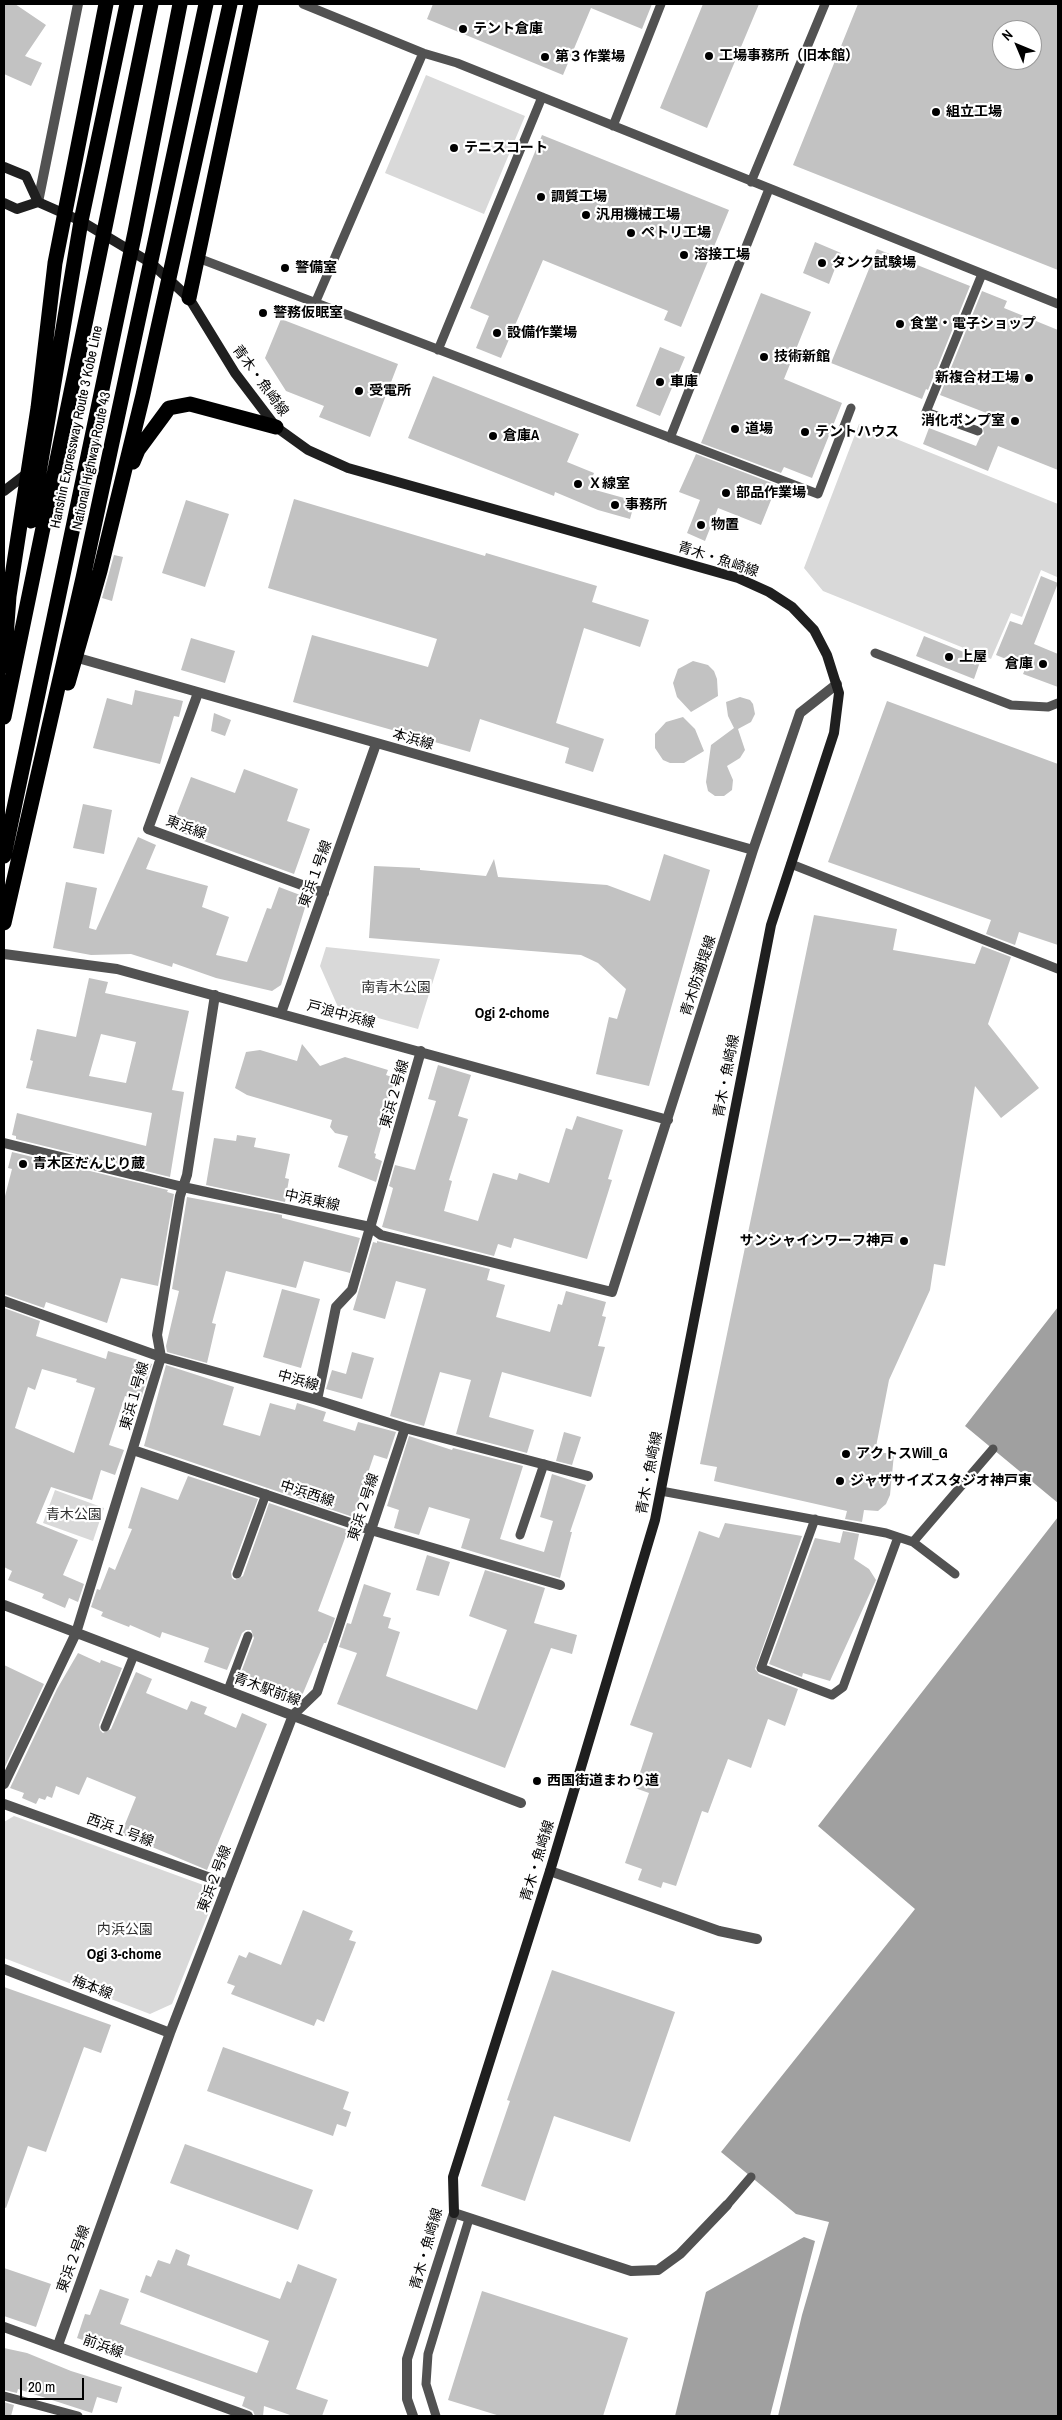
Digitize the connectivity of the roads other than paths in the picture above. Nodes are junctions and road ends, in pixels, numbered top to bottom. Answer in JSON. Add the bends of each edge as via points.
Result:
{"nodes":[{"id":1,"x":78,"y":4,"type":"edge"},
{"id":2,"x":106,"y":4,"type":"edge"},
{"id":3,"x":127,"y":4,"type":"edge"},
{"id":4,"x":151,"y":4,"type":"edge"},
{"id":5,"x":180,"y":4,"type":"edge"},
{"id":6,"x":206,"y":4,"type":"edge"},
{"id":7,"x":251,"y":4,"type":"edge"},
{"id":8,"x":302,"y":4,"type":"edge"},
{"id":9,"x":661,"y":4,"type":"edge"},
{"id":10,"x":825,"y":4,"type":"edge"},
{"id":11,"x":230,"y":5,"type":"edge"},
{"id":12,"x":423,"y":53,"type":"junction"},
{"id":13,"x":542,"y":98,"type":"junction"},
{"id":14,"x":613,"y":126,"type":"junction"},
{"id":15,"x":4,"y":167,"type":"edge"},
{"id":16,"x":751,"y":182,"type":"junction"},
{"id":17,"x":769,"y":189,"type":"junction"},
{"id":18,"x":38,"y":202,"type":"junction"},
{"id":19,"x":4,"y":203,"type":"edge"},
{"id":20,"x":81,"y":221,"type":"junction"},
{"id":21,"x":198,"y":258,"type":"junction"},
{"id":22,"x":151,"y":263,"type":"junction"},
{"id":23,"x":982,"y":274,"type":"junction"},
{"id":24,"x":188,"y":298,"type":"junction"},
{"id":25,"x":316,"y":301,"type":"junction"},
{"id":26,"x":1058,"y":304,"type":"edge"},
{"id":27,"x":438,"y":350,"type":"junction"},
{"id":28,"x":851,"y":408,"type":"dead end"},
{"id":29,"x":276,"y":427,"type":"junction"},
{"id":30,"x":978,"y":431,"type":"dead end"},
{"id":31,"x":670,"y":438,"type":"junction"},
{"id":32,"x":42,"y":460,"type":"junction"},
{"id":33,"x":4,"y":491,"type":"edge"},
{"id":34,"x":84,"y":578,"type":"junction"},
{"id":35,"x":6,"y":622,"type":"edge"},
{"id":36,"x":4,"y":642,"type":"edge"},
{"id":37,"x":875,"y":653,"type":"dead end"},
{"id":38,"x":65,"y":654,"type":"junction"},
{"id":39,"x":4,"y":666,"type":"edge"},
{"id":40,"x":836,"y":684,"type":"junction"},
{"id":41,"x":198,"y":693,"type":"junction"},
{"id":42,"x":1058,"y":703,"type":"edge"},
{"id":43,"x":4,"y":716,"type":"edge"},
{"id":44,"x":376,"y":744,"type":"junction"},
{"id":45,"x":753,"y":850,"type":"junction"},
{"id":46,"x":4,"y":856,"type":"edge"},
{"id":47,"x":791,"y":864,"type":"junction"},
{"id":48,"x":324,"y":892,"type":"junction"},
{"id":49,"x":4,"y":902,"type":"edge"},
{"id":50,"x":4,"y":923,"type":"edge"},
{"id":51,"x":4,"y":954,"type":"edge"},
{"id":52,"x":1058,"y":969,"type":"edge"},
{"id":53,"x":215,"y":995,"type":"junction"},
{"id":54,"x":281,"y":1013,"type":"junction"},
{"id":55,"x":421,"y":1051,"type":"junction"},
{"id":56,"x":668,"y":1120,"type":"junction"},
{"id":57,"x":4,"y":1143,"type":"edge"},
{"id":58,"x":183,"y":1187,"type":"junction"},
{"id":59,"x":370,"y":1227,"type":"junction"},
{"id":60,"x":612,"y":1292,"type":"joint"},
{"id":61,"x":4,"y":1302,"type":"edge"},
{"id":62,"x":160,"y":1357,"type":"junction"},
{"id":63,"x":317,"y":1400,"type":"junction"},
{"id":64,"x":405,"y":1428,"type":"junction"},
{"id":65,"x":993,"y":1449,"type":"dead end"},
{"id":66,"x":133,"y":1450,"type":"junction"},
{"id":67,"x":544,"y":1464,"type":"junction"},
{"id":68,"x":588,"y":1476,"type":"dead end"},
{"id":69,"x":661,"y":1491,"type":"junction"},
{"id":70,"x":266,"y":1494,"type":"junction"},
{"id":71,"x":815,"y":1520,"type":"junction"},
{"id":72,"x":371,"y":1530,"type":"junction"},
{"id":73,"x":520,"y":1536,"type":"dead end"},
{"id":74,"x":898,"y":1537,"type":"junction"},
{"id":75,"x":913,"y":1542,"type":"junction"},
{"id":76,"x":237,"y":1574,"type":"dead end"},
{"id":77,"x":955,"y":1574,"type":"dead end"},
{"id":78,"x":560,"y":1585,"type":"dead end"},
{"id":79,"x":4,"y":1605,"type":"edge"},
{"id":80,"x":76,"y":1633,"type":"junction"},
{"id":81,"x":248,"y":1636,"type":"dead end"},
{"id":82,"x":134,"y":1655,"type":"junction"},
{"id":83,"x":228,"y":1690,"type":"junction"},
{"id":84,"x":293,"y":1714,"type":"junction"},
{"id":85,"x":105,"y":1727,"type":"dead end"},
{"id":86,"x":4,"y":1784,"type":"edge"},
{"id":87,"x":521,"y":1803,"type":"dead end"},
{"id":88,"x":4,"y":1804,"type":"edge"},
{"id":89,"x":550,"y":1871,"type":"junction"},
{"id":90,"x":228,"y":1884,"type":"junction"},
{"id":91,"x":757,"y":1939,"type":"dead end"},
{"id":92,"x":4,"y":1969,"type":"edge"},
{"id":93,"x":170,"y":2033,"type":"junction"},
{"id":94,"x":751,"y":2177,"type":"dead end"},
{"id":95,"x":727,"y":2205,"type":"joint"},
{"id":96,"x":454,"y":2213,"type":"junction"},
{"id":97,"x":469,"y":2219,"type":"junction"},
{"id":98,"x":4,"y":2327,"type":"edge"},
{"id":99,"x":58,"y":2345,"type":"junction"},
{"id":100,"x":4,"y":2396,"type":"edge"},
{"id":101,"x":78,"y":2416,"type":"edge"},
{"id":102,"x":248,"y":2416,"type":"edge"},
{"id":103,"x":413,"y":2416,"type":"edge"},
{"id":104,"x":436,"y":2416,"type":"edge"}],
"edges":[{"from":1,"to":18,"type":"street"},
{"from":2,"to":39,"type":"highway","via":[[55,263],[38,408],[9,596]]},
{"from":3,"to":20,"type":"highway"},
{"from":4,"to":43,"type":"highway","name":"Hanshin Expressway Route 3 Kobe Line"},
{"from":5,"to":46,"type":"highway","name":"Hanshin Expressway Route 3 Kobe Line"},
{"from":6,"to":22,"type":"highway","name":"National Highway Route 43"},
{"from":7,"to":21,"type":"highway"},
{"from":8,"to":12,"type":"lane"},
{"from":9,"to":14,"type":"lane"},
{"from":10,"to":16,"type":"lane"},
{"from":11,"to":49,"type":"highway","via":[[174,262],[100,571],[20,856]]},
{"from":12,"to":13,"type":"lane","via":[[457,63]]},
{"from":12,"to":25,"type":"lane"},
{"from":13,"to":14,"type":"lane"},
{"from":13,"to":27,"type":"lane"},
{"from":14,"to":16,"type":"lane"},
{"from":15,"to":18,"type":"street","via":[[26,176]]},
{"from":16,"to":17,"type":"lane"},
{"from":17,"to":23,"type":"lane"},
{"from":17,"to":31,"type":"lane"},
{"from":18,"to":19,"type":"street","via":[[17,209]]},
{"from":18,"to":20,"type":"street","name":"青木・魚崎線"},
{"from":20,"to":22,"type":"street","name":"青木・魚崎線"},
{"from":20,"to":32,"type":"highway"},
{"from":21,"to":24,"type":"highway"},
{"from":21,"to":25,"type":"lane"},
{"from":22,"to":24,"type":"street","name":"青木・魚崎線"},
{"from":22,"to":34,"type":"highway","name":"National Highway Route 43"},
{"from":23,"to":26,"type":"lane"},
{"from":23,"to":30,"type":"lane","via":[[926,412]]},
{"from":24,"to":29,"type":"street","name":"青木・魚崎線","via":[[235,373]]},
{"from":25,"to":27,"type":"lane"},
{"from":27,"to":31,"type":"lane"},
{"from":28,"to":31,"type":"lane","via":[[818,494]]},
{"from":29,"to":34,"type":"highway","via":[[190,404],[169,408],[138,450]]},
{"from":29,"to":40,"type":"street","name":"青木・魚崎線","via":[[308,450],[348,468],[738,578],[769,592],[792,607],[814,630],[827,655]]},
{"from":32,"to":33,"type":"street"},
{"from":32,"to":35,"type":"highway"},
{"from":34,"to":38,"type":"highway","name":"National Highway Route 43"},
{"from":35,"to":36,"type":"highway"},
{"from":37,"to":42,"type":"lane","via":[[1011,705],[1048,707]]},
{"from":38,"to":41,"type":"street","name":"本浜線"},
{"from":38,"to":50,"type":"highway","name":"National Highway Route 43"},
{"from":40,"to":45,"type":"street","name":"青木防潮堤線","via":[[800,713]]},
{"from":40,"to":47,"type":"street","name":"青木・魚崎線","via":[[839,693],[834,733]]},
{"from":41,"to":44,"type":"street","name":"本浜線"},
{"from":41,"to":48,"type":"street","name":"東浜線","via":[[148,829]]},
{"from":44,"to":45,"type":"street","name":"本浜線"},
{"from":44,"to":48,"type":"street","name":"東浜１号線"},
{"from":45,"to":56,"type":"street","name":"青木防潮堤線"},
{"from":47,"to":52,"type":"lane"},
{"from":47,"to":69,"type":"street","name":"青木・魚崎線","via":[[771,925],[760,976]]},
{"from":48,"to":54,"type":"street","name":"東浜１号線"},
{"from":51,"to":53,"type":"street","name":"戸浪中浜線","via":[[117,969]]},
{"from":53,"to":54,"type":"street","name":"戸浪中浜線"},
{"from":53,"to":58,"type":"street","name":"東浜１号線"},
{"from":54,"to":55,"type":"street","name":"戸浪中浜線"},
{"from":55,"to":56,"type":"street","name":"戸浪中浜線"},
{"from":55,"to":59,"type":"street","name":"東浜２号線"},
{"from":56,"to":60,"type":"street","name":"青木防潮堤線"},
{"from":57,"to":58,"type":"street","name":"中浜東線"},
{"from":58,"to":59,"type":"street","name":"中浜東線"},
{"from":58,"to":62,"type":"street","name":"東浜１号線","via":[[157,1335]]},
{"from":59,"to":60,"type":"street","name":"中浜東線","via":[[381,1235]]},
{"from":59,"to":63,"type":"street","name":"東浜２号線","via":[[352,1290],[336,1307]]},
{"from":61,"to":62,"type":"street","name":"中浜線"},
{"from":62,"to":63,"type":"street","name":"中浜線"},
{"from":62,"to":66,"type":"street","name":"東浜１号線"},
{"from":63,"to":64,"type":"street","name":"中浜線"},
{"from":64,"to":67,"type":"street","name":"中浜線"},
{"from":64,"to":72,"type":"street","name":"東浜２号線"},
{"from":65,"to":75,"type":"lane"},
{"from":66,"to":70,"type":"street","name":"中浜西線"},
{"from":66,"to":80,"type":"street","name":"東浜１号線"},
{"from":67,"to":68,"type":"street","name":"中浜線"},
{"from":67,"to":73,"type":"lane"},
{"from":69,"to":71,"type":"lane"},
{"from":69,"to":89,"type":"street","name":"青木・魚崎線"},
{"from":70,"to":72,"type":"street","name":"中浜西線"},
{"from":70,"to":76,"type":"lane"},
{"from":71,"to":74,"type":"lane"},
{"from":71,"to":74,"type":"lane","via":[[761,1668],[832,1695],[843,1687]]},
{"from":72,"to":78,"type":"street","name":"中浜西線"},
{"from":72,"to":84,"type":"street","name":"東浜２号線","via":[[317,1692]]},
{"from":74,"to":75,"type":"lane"},
{"from":75,"to":77,"type":"lane"},
{"from":79,"to":80,"type":"street","name":"青木駅前線"},
{"from":80,"to":82,"type":"street","name":"青木駅前線"},
{"from":80,"to":86,"type":"street","name":"東浜１号線"},
{"from":81,"to":83,"type":"lane"},
{"from":82,"to":83,"type":"street","name":"青木駅前線"},
{"from":82,"to":85,"type":"lane"},
{"from":83,"to":84,"type":"street","name":"青木駅前線"},
{"from":84,"to":87,"type":"street","name":"青木駅前線"},
{"from":84,"to":90,"type":"street","name":"東浜２号線"},
{"from":88,"to":90,"type":"street","name":"西浜１号線"},
{"from":89,"to":91,"type":"street","via":[[719,1930]]},
{"from":89,"to":96,"type":"street","name":"青木・魚崎線","via":[[453,2177]]},
{"from":90,"to":93,"type":"street","name":"東浜２号線"},
{"from":92,"to":93,"type":"street","name":"梅本線"},
{"from":93,"to":99,"type":"street","name":"東浜２号線"},
{"from":94,"to":95,"type":"lane"},
{"from":95,"to":97,"type":"street","via":[[680,2254],[658,2270],[631,2271]]},
{"from":96,"to":97,"type":"street"},
{"from":96,"to":103,"type":"street","name":"青木・魚崎線","via":[[407,2359],[407,2399]]},
{"from":97,"to":104,"type":"lane","via":[[428,2354],[426,2384]]},
{"from":98,"to":99,"type":"street","name":"前浜線"},
{"from":99,"to":102,"type":"street","name":"前浜線"},
{"from":100,"to":101,"type":"lane"}]}
